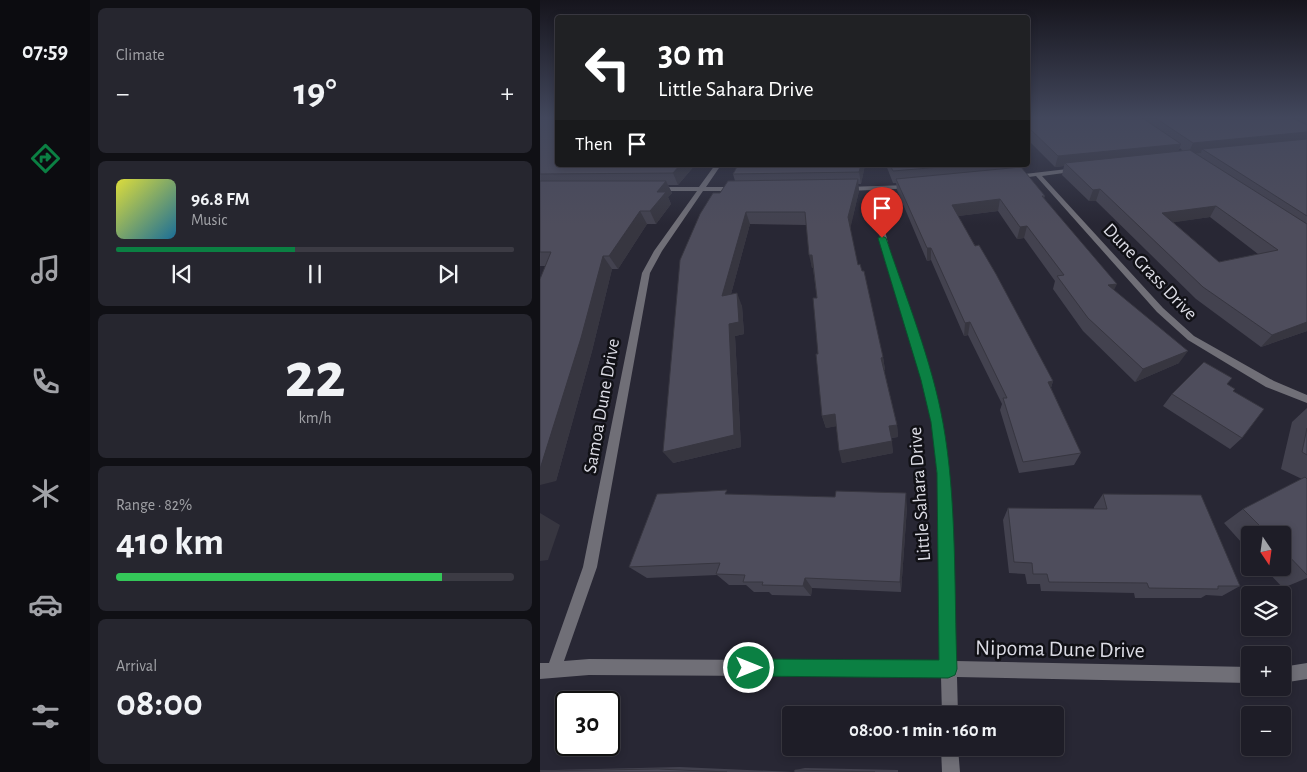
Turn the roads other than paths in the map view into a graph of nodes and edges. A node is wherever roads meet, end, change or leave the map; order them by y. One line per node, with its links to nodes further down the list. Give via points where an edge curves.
1 (717, 167): 8 (street, Samoa Dune Drive)
2 (1084, 169): 3 (street)
3 (1037, 174): 4 (street); 11 (street, Dune Grass Drive, via 1160,310 1191,338 1270,384)
4 (1010, 177)
5 (915, 186): 6 (street)
6 (875, 188): 10 (street); 12 (street, Little Sahara Drive, via 882,238 927,380 938,430 943,473)
7 (654, 189): 8 (street)
8 (701, 189): 9 (street); 13 (street, Samoa Dune Drive, via 655,256 642,286 590,567)
9 (748, 189)
10 (836, 189)
11 (1307, 399)
12 (948, 669): 13 (street, Nipoma Dune Drive, via 589,666); 16 (street, Nipoma Dune Drive); 17 (street, Little Sahara Drive)
13 (547, 670)
14 (1307, 671): 15 (street)
15 (1291, 674)
16 (1241, 675)
17 (950, 706)
18 (950, 756): 19 (street)
19 (951, 772)

